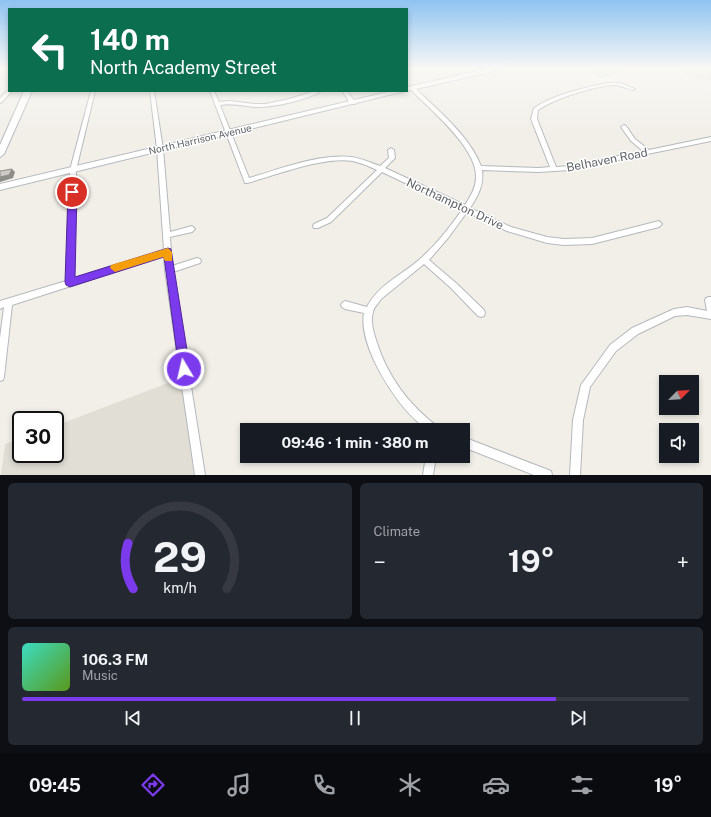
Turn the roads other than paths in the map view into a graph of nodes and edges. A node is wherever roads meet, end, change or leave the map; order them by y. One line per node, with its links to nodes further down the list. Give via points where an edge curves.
1 (411, 90): 21 (street, via 467,147 476,159)
2 (586, 90): 23 (street, via 550,100 536,109 534,119)
3 (9, 92): 11 (street)
4 (28, 92): 20 (main road)
5 (93, 92): 24 (street)
6 (152, 92): 17 (street)
7 (212, 92): 13 (street)
8 (317, 92): 13 (street, via 264,106 234,102)
9 (345, 92): 12 (street)
10 (397, 92): 12 (main road, North Harrison Avenue)
11 (0, 101)
12 (353, 103): 15 (main road, North Harrison Avenue)
13 (217, 104): 15 (street)
14 (624, 127): 19 (street, via 633,140)
15 (227, 133): 17 (main road, North Harrison Avenue); 22 (street, Northampton Drive, via 247,181 336,159 356,160)
16 (711, 140): 19 (street, Belhaven Road)
17 (160, 149): 24 (main road, North Harrison Avenue); 30 (street)
18 (391, 150): 22 (street, via 392,158)
19 (648, 152): 23 (street, Belhaven Road, via 591,165)
20 (0, 154)
21 (478, 168): 23 (street, Belhaven Road); 26 (street, via 478,187)
22 (381, 169): 26 (street, Northampton Drive); 28 (street, via 329,220)
23 (554, 169)
24 (73, 170): 25 (main road, North Harrison Avenue); 35 (street)
25 (0, 187)
26 (465, 209): 27 (street, Northampton Drive, via 519,233 564,242 601,240); 33 (street)
27 (659, 224)
28 (316, 226)
29 (192, 229): 30 (street)
30 (167, 235): 31 (street)
31 (168, 252): 34 (street); 35 (street)
32 (197, 260): 34 (street)
33 (424, 260): 39 (street, via 381,295); 40 (street)
34 (169, 270): 46 (street)
35 (70, 282): 37 (street)
36 (709, 300): 41 (street)
37 (4, 304): 42 (street)
38 (345, 305): 39 (street)
39 (369, 311): 43 (street, via 369,331 385,373 408,407)
40 (482, 313)
41 (711, 314): 49 (street, via 687,311 674,313 635,331 613,348 586,385 578,420)
42 (0, 377)
43 (427, 423)
44 (470, 445): 48 (street)
45 (430, 463): 47 (street)
46 (200, 475)
47 (428, 475)
48 (547, 475)
49 (575, 475)

